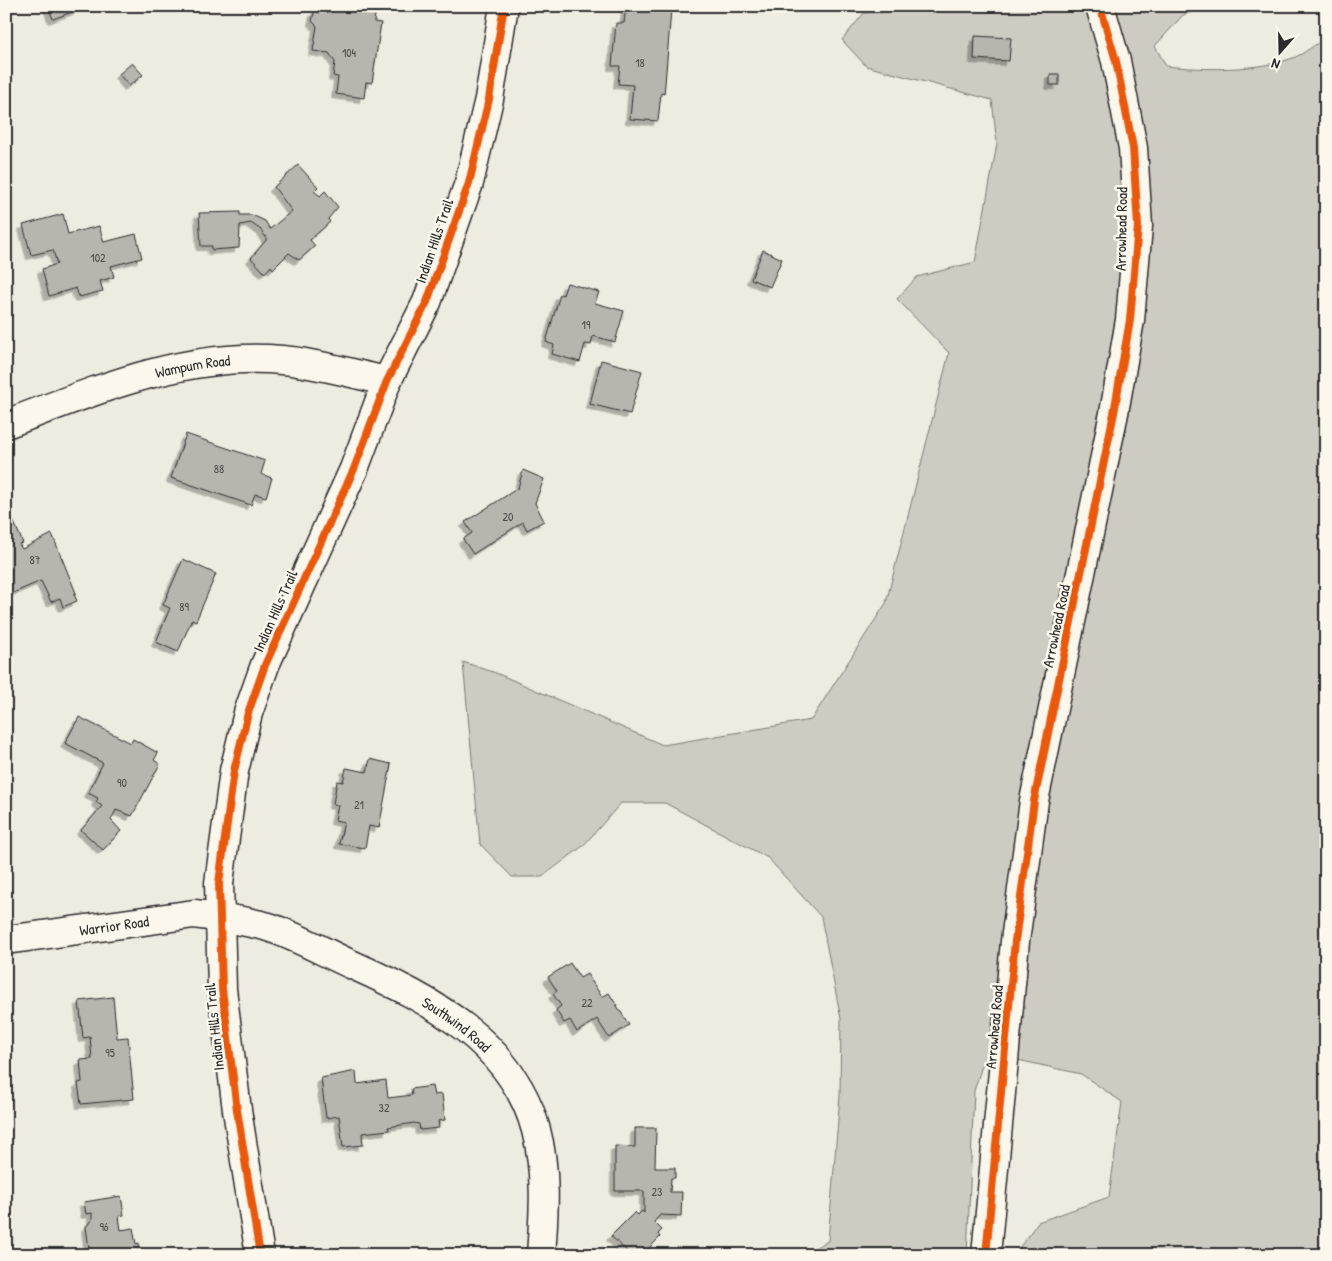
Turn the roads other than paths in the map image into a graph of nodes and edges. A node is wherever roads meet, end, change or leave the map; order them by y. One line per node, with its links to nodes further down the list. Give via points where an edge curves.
1 (504, 6): 3 (street, Indian Hills Trail, via 489,99 468,183 427,302)
2 (1100, 6): 9 (street, Arrowhead Road, via 1116,61 1133,148 1138,226 1130,320 1114,413 1034,801 1015,940)
3 (387, 381): 4 (street, Wampum Road, via 319,365 241,358 192,364 153,374 95,391); 5 (street, Indian Hills Trail, via 354,469 265,665 248,713 234,770 219,883)
4 (6, 424)
5 (220, 917): 6 (street, Warrior Road, via 194,914); 7 (street, Indian Hills Trail, via 222,989); 8 (street, Southwind Road, via 266,927 394,984 443,1010 493,1053 519,1090 536,1131 543,1168)
6 (6, 940)
7 (260, 1255)
8 (541, 1255)
9 (986, 1255)

